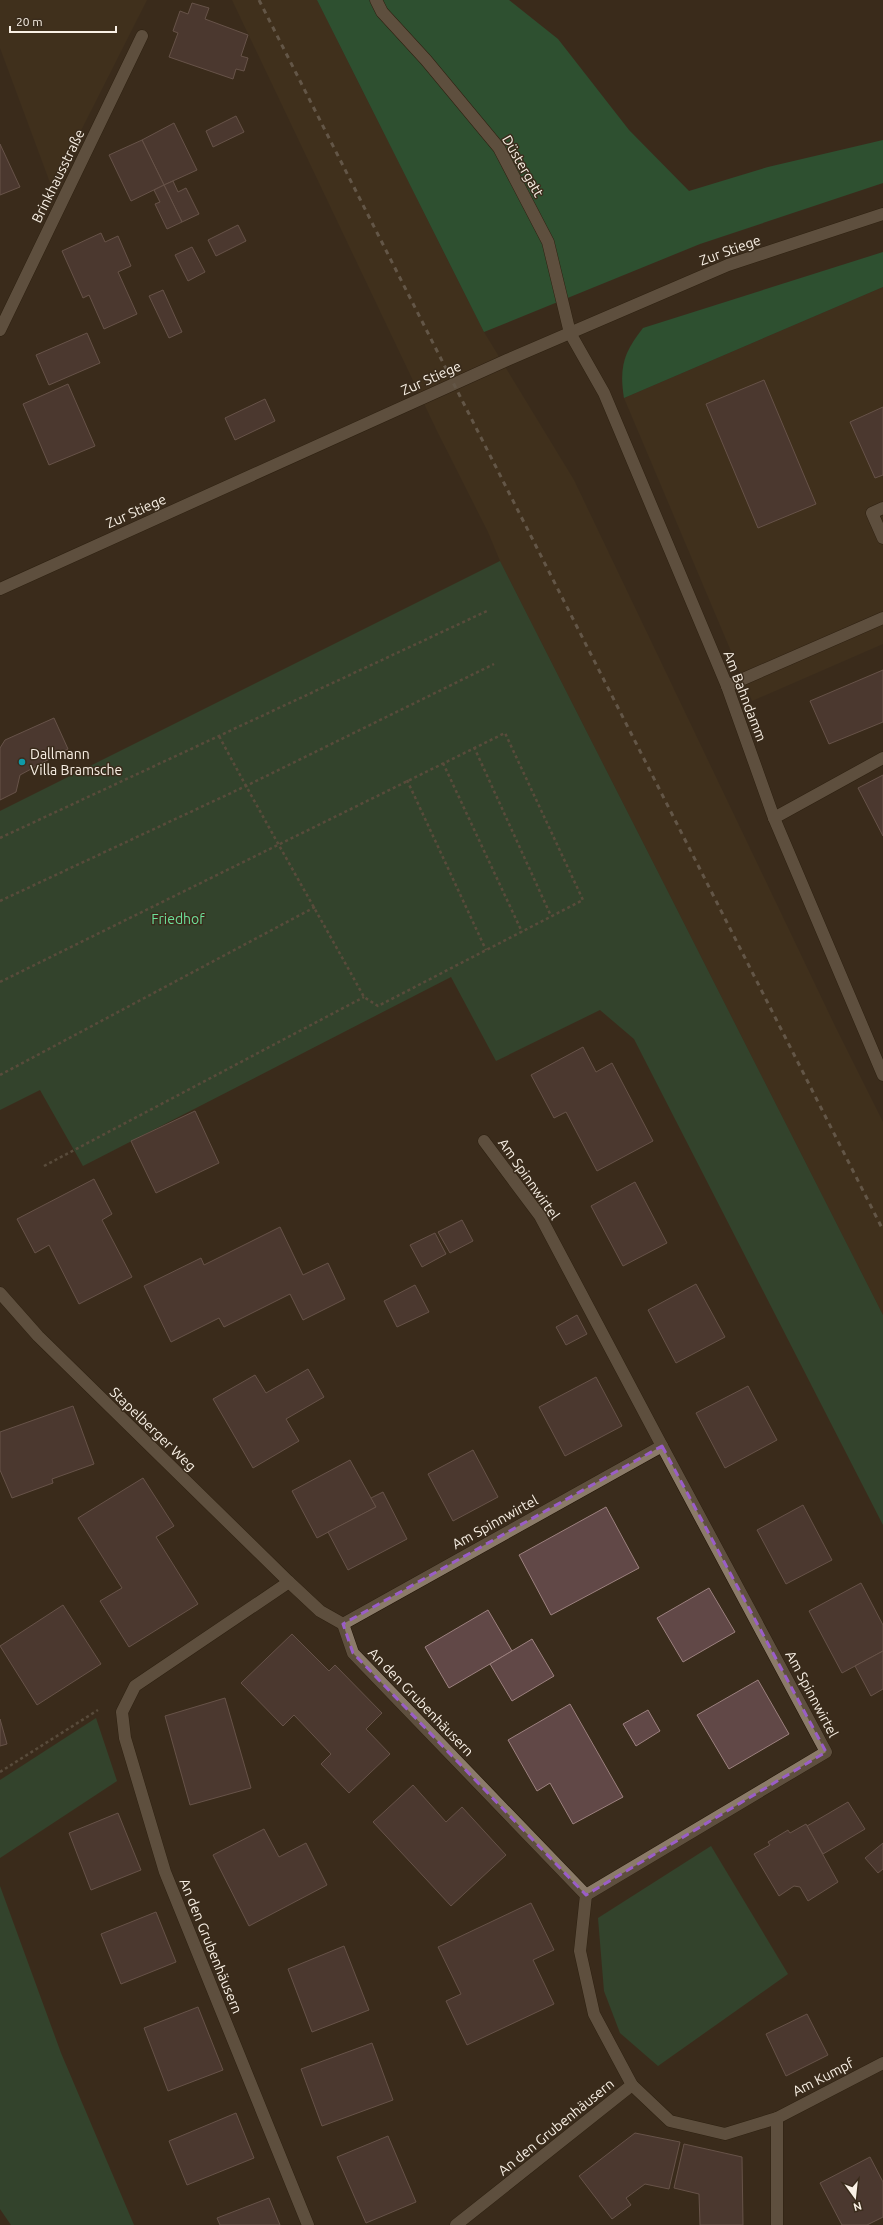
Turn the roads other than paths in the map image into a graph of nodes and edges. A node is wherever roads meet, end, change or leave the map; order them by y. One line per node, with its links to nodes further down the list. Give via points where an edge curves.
1 (376, 0): 5 (street, Düstergatt, via 382,12 426,60 499,148 548,242)
2 (142, 36): 4 (street, Brinkhausstraße)
3 (883, 214): 5 (street, Zur Stiege, via 728,265)
4 (0, 330)
5 (570, 333): 8 (street, Zur Stiege); 10 (street, Am Bahndamm, via 604,393)
6 (883, 508): 7 (street, via 872,513)
7 (883, 538)
8 (0, 589)
9 (883, 618): 10 (street)
10 (727, 686): 12 (street, Am Bahndamm)
11 (883, 758): 12 (street)
12 (774, 818): 13 (street, Am Bahndamm)
13 (883, 1075)
14 (484, 1141): 16 (street, Am Spinnwirtel, via 540,1216)
15 (0, 1293): 17 (street, Stapelberger Weg, via 38,1336)
16 (662, 1446): 18 (street, Am Spinnwirtel); 19 (street, Am Spinnwirtel, via 826,1752)
17 (289, 1582): 18 (street, via 320,1611); 23 (street, An den Grubenhäusern, via 135,1686 122,1712 124,1738 165,1872)
18 (343, 1624): 19 (street, An den Grubenhäusern, via 353,1653)
19 (586, 1895): 21 (street, An den Grubenhäusern, via 580,1951 594,2014)
20 (883, 2063): 22 (street, Am Kumpf)
21 (632, 2085): 22 (street, Am Kumpf, via 670,2121 725,2134); 24 (street, An den Grubenhäusern)
22 (777, 2118): 25 (street)
23 (308, 2225)
24 (456, 2225)
25 (777, 2225)

